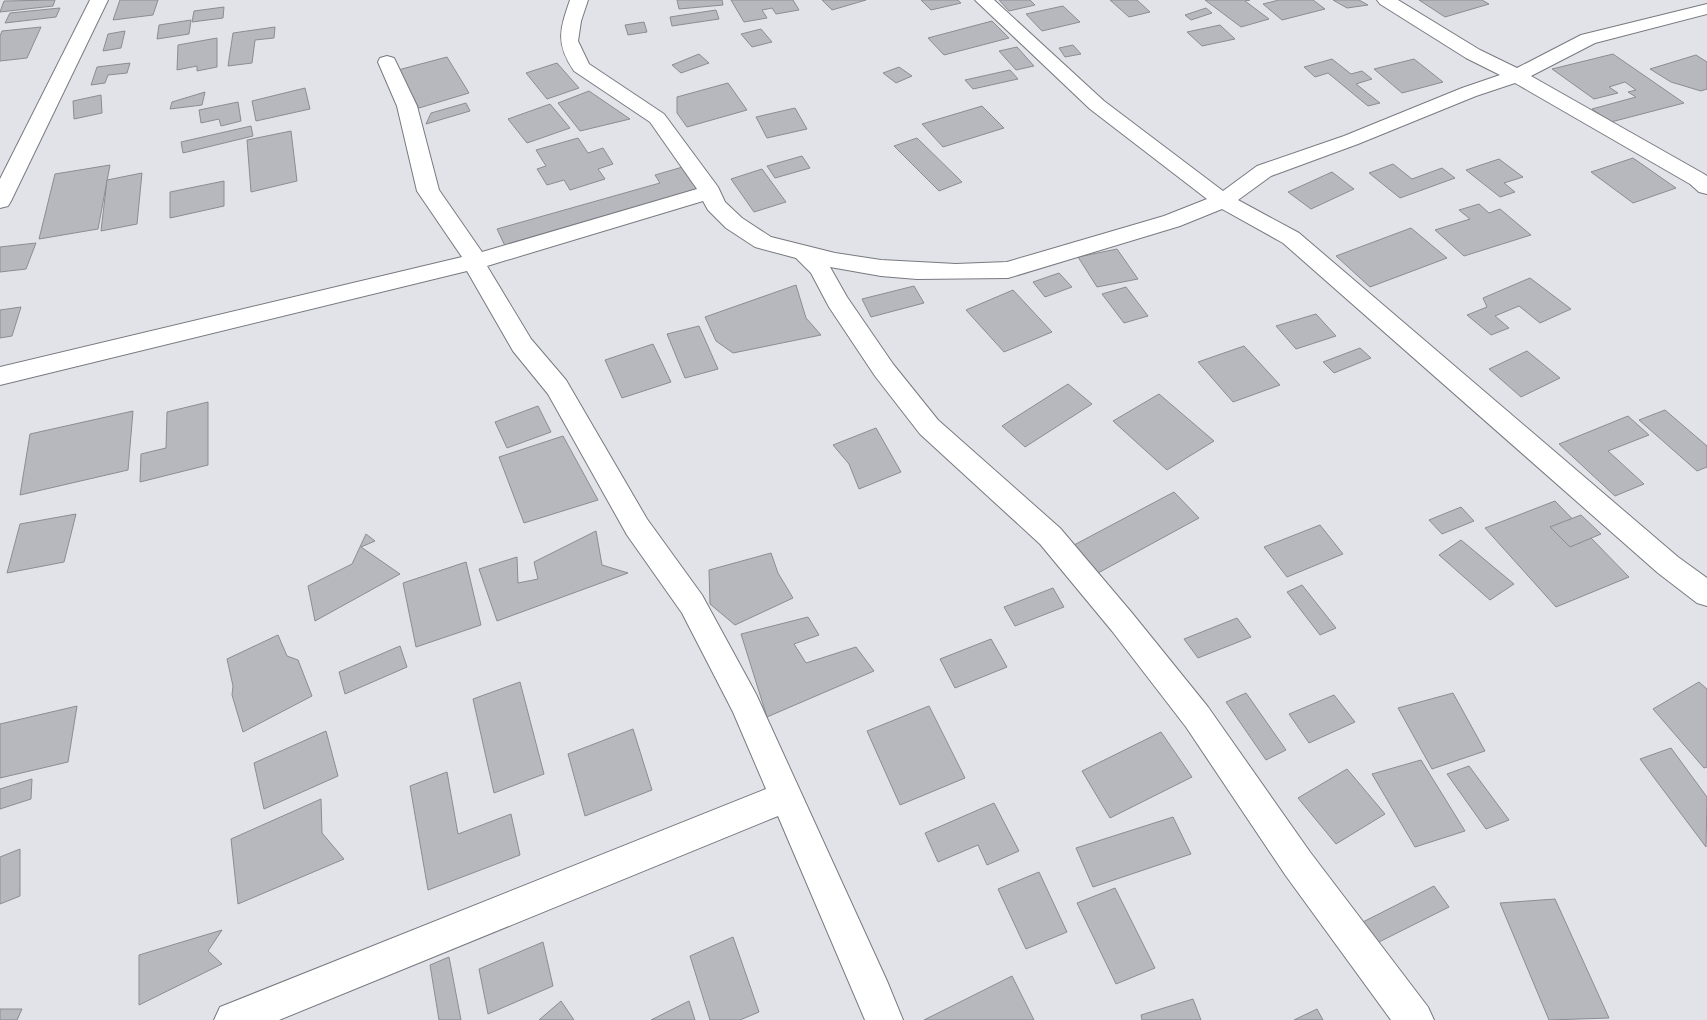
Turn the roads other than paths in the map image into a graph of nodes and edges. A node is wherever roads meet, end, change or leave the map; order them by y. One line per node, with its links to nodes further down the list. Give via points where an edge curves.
1 (99, 0): 10 (street)
2 (579, 0): 9 (street, via 569,41 580,67 657,118)
3 (984, 0): 11 (street, via 1097,105)
4 (1386, 0): 7 (street, via 1473,54)
5 (1707, 9): 7 (street, via 1588,38)
6 (387, 62): 13 (street, via 407,106 428,191)
7 (1517, 76): 8 (street); 11 (street, via 1264,171)
8 (1704, 181)
9 (710, 192): 12 (street, via 716,205 742,228 764,242); 13 (street)
10 (0, 201)
11 (1223, 201): 12 (street, via 1172,221 1008,270 956,272 881,268); 15 (street, via 1292,238 1668,565)
12 (803, 252): 19 (street, via 820,269 837,301 884,370 929,426 1050,536 1122,622 1197,717 1298,864)
13 (476, 261): 14 (street); 16 (street, via 474,263 522,345 558,387 638,527 692,604 744,704)
14 (0, 376)
15 (1707, 594)
16 (785, 797): 17 (street); 18 (street)
17 (233, 1020)
18 (884, 1020)
19 (1415, 1020)

